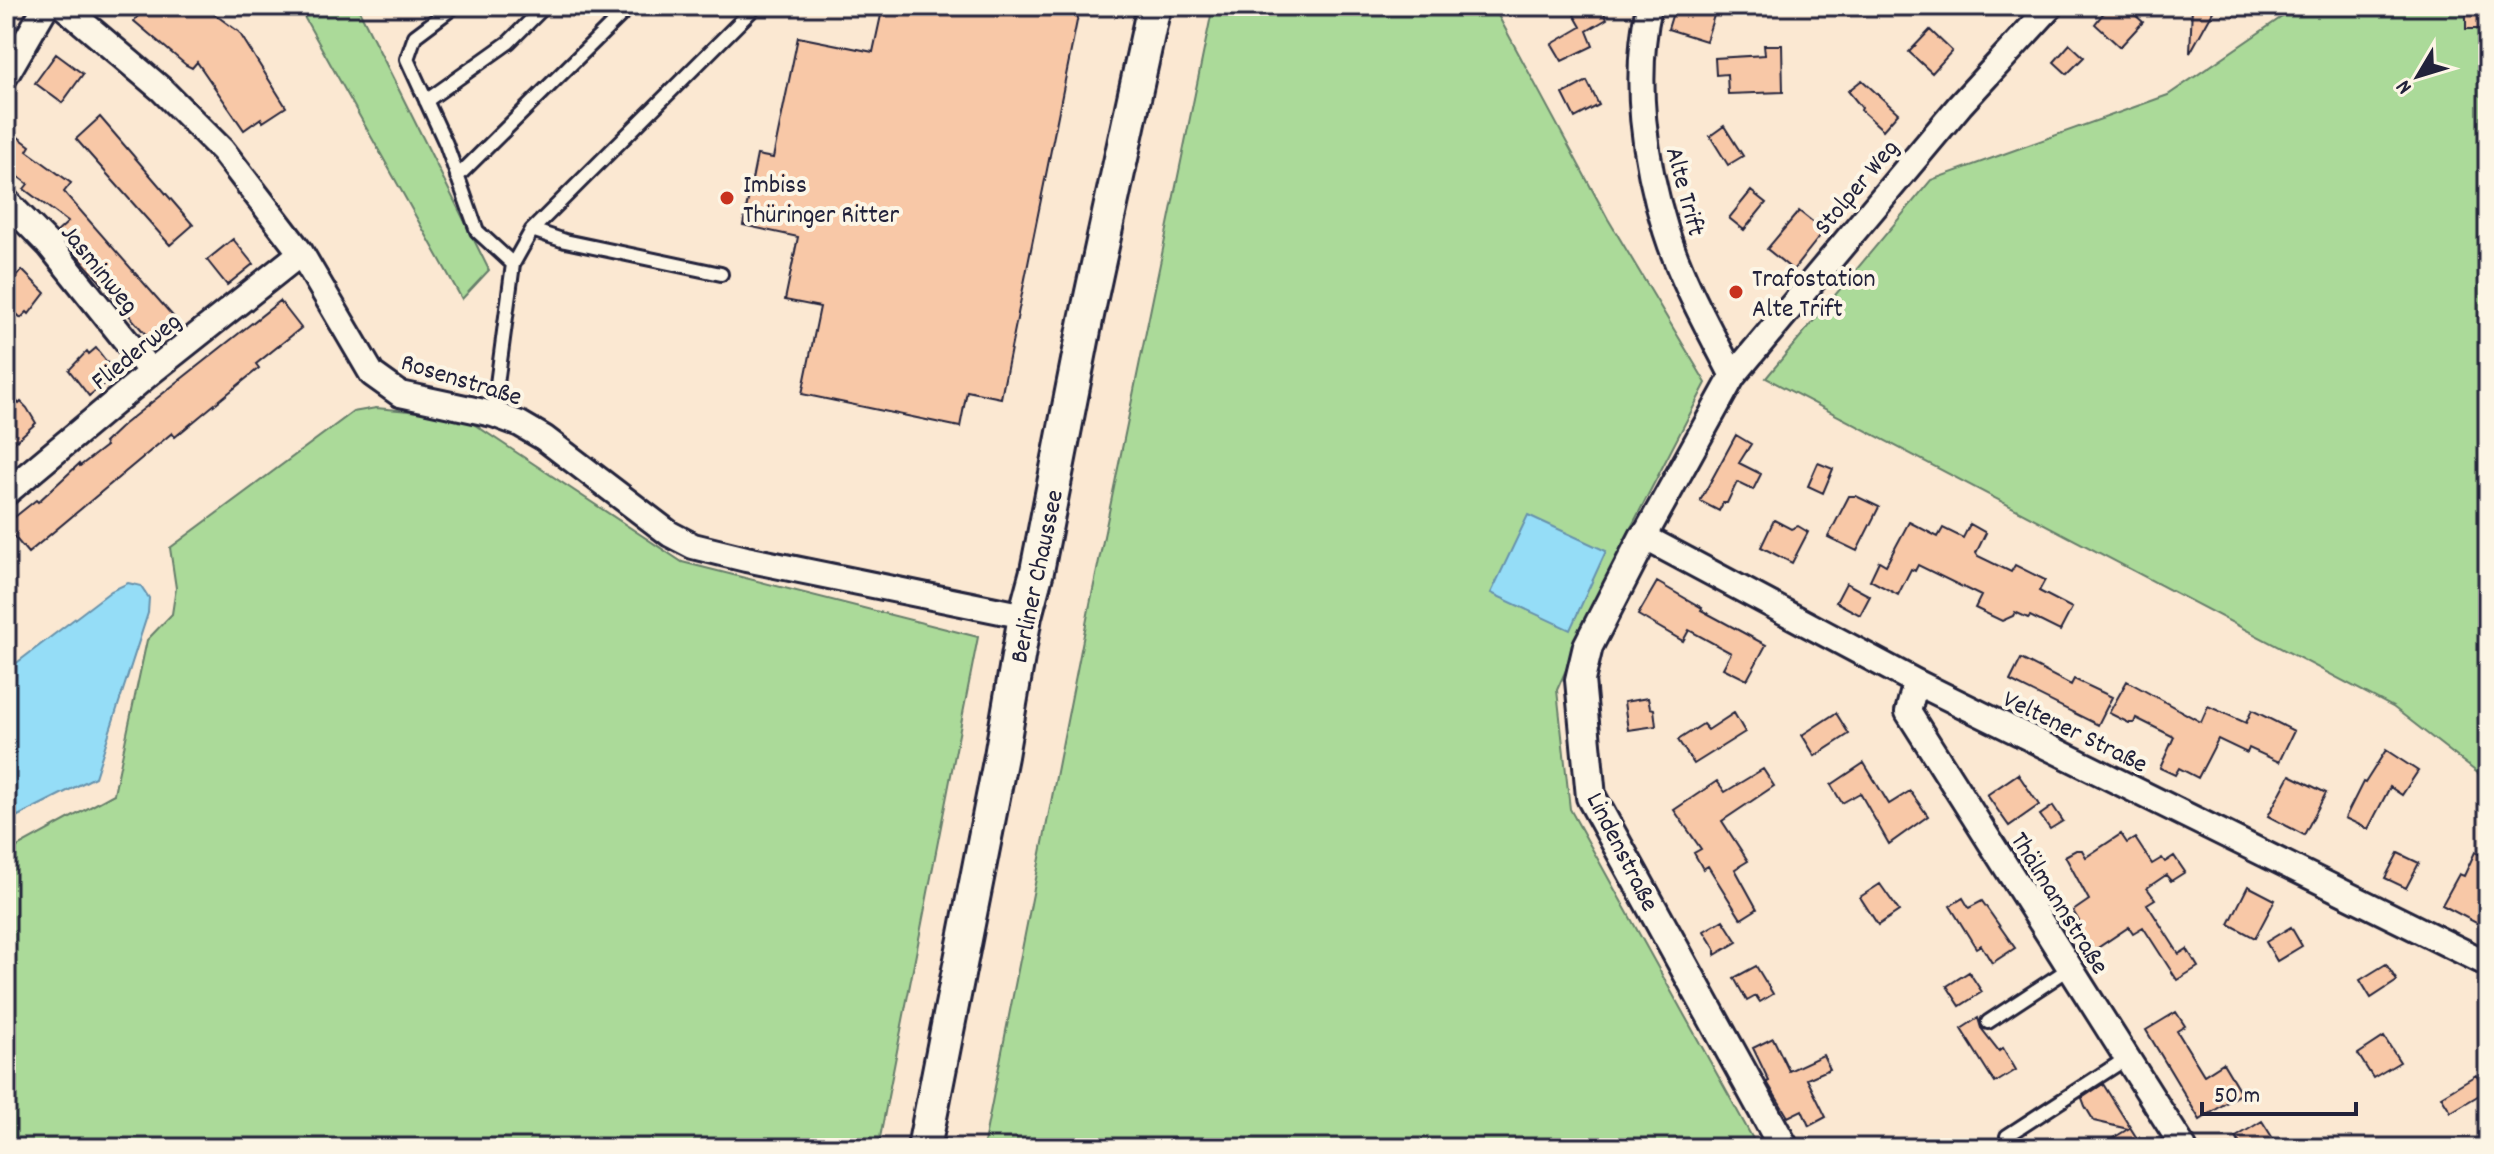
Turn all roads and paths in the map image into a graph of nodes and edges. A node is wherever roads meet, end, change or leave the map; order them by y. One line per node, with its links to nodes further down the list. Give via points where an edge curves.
1 (46, 6): 10 (street)
2 (63, 6): 15 (street, Rosenstraße, via 161,89 222,150)
3 (455, 6): 11 (lane, via 415,36 407,59)
4 (545, 6): 11 (lane, via 509,42)
5 (630, 6): 12 (lane)
6 (756, 6): 14 (lane)
7 (1154, 6): 23 (main road, Berliner Chaussee)
8 (1649, 6): 19 (street, Alte Trift, via 1641,77 1649,161 1666,231)
9 (2051, 6): 19 (street, Stolper Weg, via 1960,105)
10 (6, 75)
11 (426, 101): 12 (lane)
12 (457, 177): 16 (lane, via 477,231)
13 (6, 201): 18 (street, Jasminweg, via 50,246)
14 (532, 230): 16 (lane); 17 (lane)
15 (301, 253): 18 (street, Fliederweg); 20 (street, Rosenstraße, via 380,381 400,394)
16 (513, 264): 20 (lane)
17 (721, 274)
18 (151, 372): 21 (street, Fliederweg)
19 (1733, 376): 22 (street, Stolper Weg)
20 (493, 414): 23 (street, Rosenstraße, via 544,438 693,546)
21 (10, 483)
22 (1644, 537): 24 (street, Veltener Straße); 31 (street, Lindenstraße, via 1588,646 1580,680 1591,797)
23 (1025, 616): 30 (main road, Berliner Chaussee)
24 (1916, 682): 25 (street, Veltener Straße); 26 (street, Thälmannstraße, via 1908,712)
25 (2488, 964)
26 (2070, 968): 27 (lane); 28 (street, Thälmannstraße)
27 (1988, 1022)
28 (2127, 1058): 29 (lane); 32 (street, Thälmannstraße)
29 (2007, 1136)
30 (924, 1148)
31 (1784, 1148)
32 (2184, 1148)

